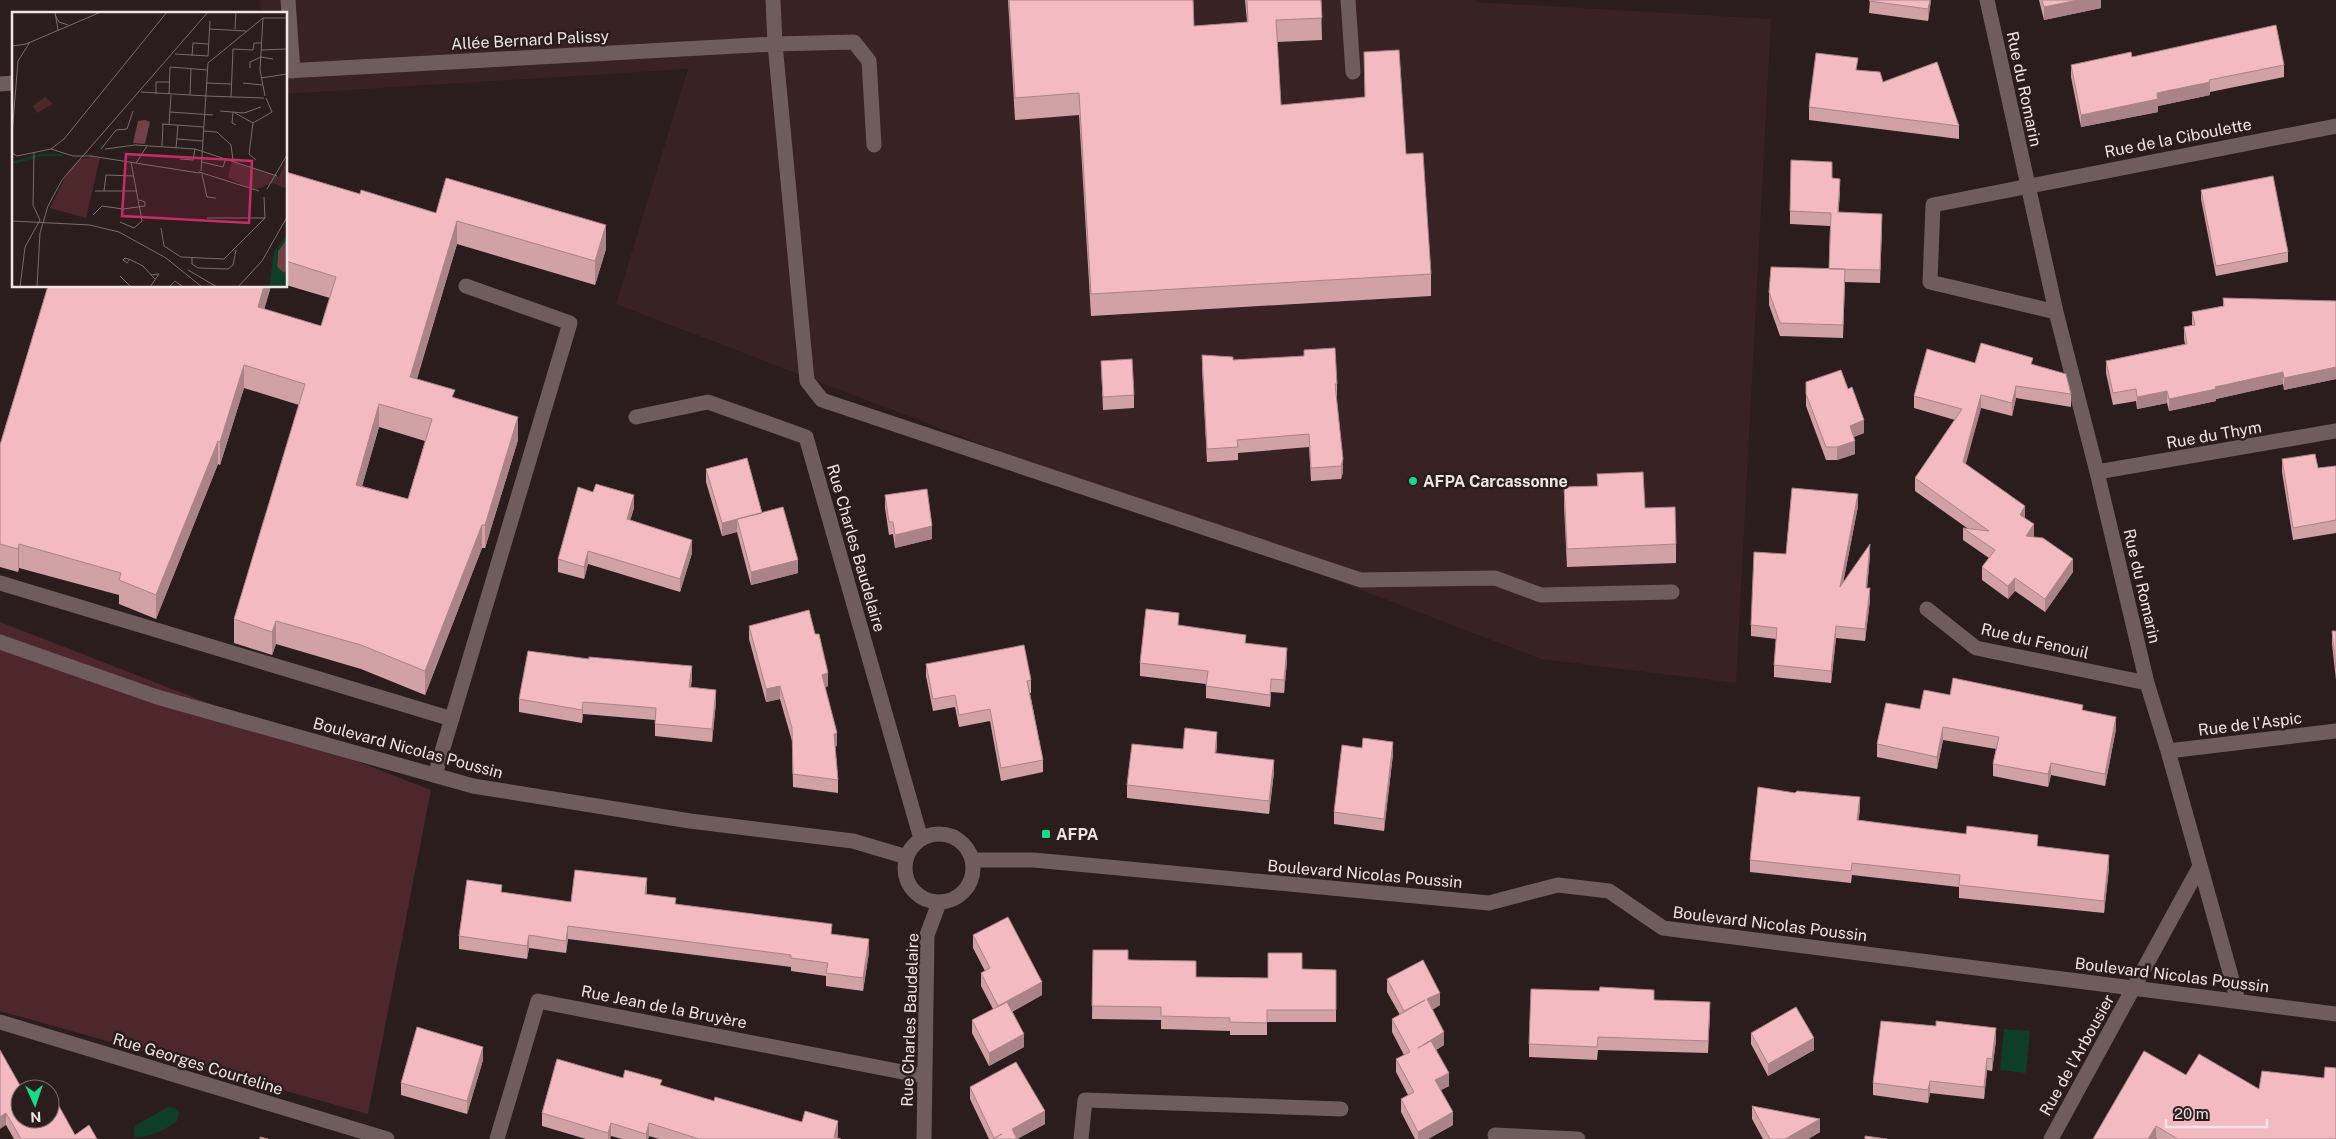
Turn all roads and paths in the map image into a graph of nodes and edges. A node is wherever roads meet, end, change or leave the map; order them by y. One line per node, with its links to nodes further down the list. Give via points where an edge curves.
1 (288, 0): 6 (street)
2 (773, 0): 5 (street)
3 (1348, 0): 7 (street)
4 (1987, 0): 10 (street, Rue du Romarin)
5 (775, 44): 6 (street, Allée Bernard Palissy); 9 (street, Allée Bernard Palissy, via 854,42 869,61); 17 (street, via 807,381 822,400 1361,580 1495,578 1541,595)
6 (289, 71)
7 (1353, 72)
8 (2336, 126): 10 (street, Rue de la Ciboulette)
9 (874, 145)
10 (2026, 185): 12 (street, Rue du Romarin); 12 (street, via 1933,205 1930,282)
11 (466, 286): 21 (street, via 570,323)
12 (2056, 312): 15 (street, Rue du Romarin)
13 (636, 417): 25 (street, Rue Charles Baudelaire, via 708,402 806,437)
14 (2336, 431): 15 (street, Rue du Thym)
15 (2097, 472): 20 (street, Rue du Romarin)
16 (0, 583): 21 (street)
17 (1672, 592)
18 (1926, 609): 20 (street, Rue du Fenouil, via 1976,648)
19 (0, 642): 24 (street, Boulevard Nicolas Poussin, via 157,697)
20 (2147, 683): 23 (street, Rue du Romarin)
21 (452, 719): 24 (street)
22 (2336, 731): 23 (street, Rue de l'Aspic)
23 (2168, 751): 28 (street, Rue du Romarin)
24 (435, 775): 26 (street, Boulevard Nicolas Poussin, via 473,786 690,821 853,841)
25 (921, 840): 26 (street); 27 (street, via 931,835 953,837 966,846)
26 (907, 856): 29 (street, via 906,878 912,888 920,896)
27 (973, 860): 29 (street, via 972,881 966,890 954,899); 30 (street, Boulevard Nicolas Poussin, via 1034,860 1489,903 1558,885 1609,891 1663,928)
28 (2200, 866): 30 (street); 31 (street, Rue du Romarin)
29 (939, 903): 34 (street, Rue Charles Baudelaire, via 927,935)
30 (2134, 988): 31 (street, Boulevard Nicolas Poussin); 44 (street, Rue de l'Arbousier)
31 (2238, 1001): 32 (street, Boulevard Nicolas Poussin)
32 (2336, 1014)
33 (0, 1022): 36 (street, Rue Georges Courteline)
34 (924, 1076): 39 (street, Rue Jean de la Bruyère, via 538,1002); 40 (street, Rue Charles Baudelaire)
35 (1341, 1109): 41 (street, via 1085,1100)
36 (349, 1134): 38 (street, Rue Georges Courteline)
37 (1494, 1135): 42 (street)
38 (387, 1139)
39 (497, 1139)
40 (924, 1139)
41 (1081, 1139)
42 (1553, 1139): 43 (street)
43 (1578, 1139)
44 (2051, 1139)

